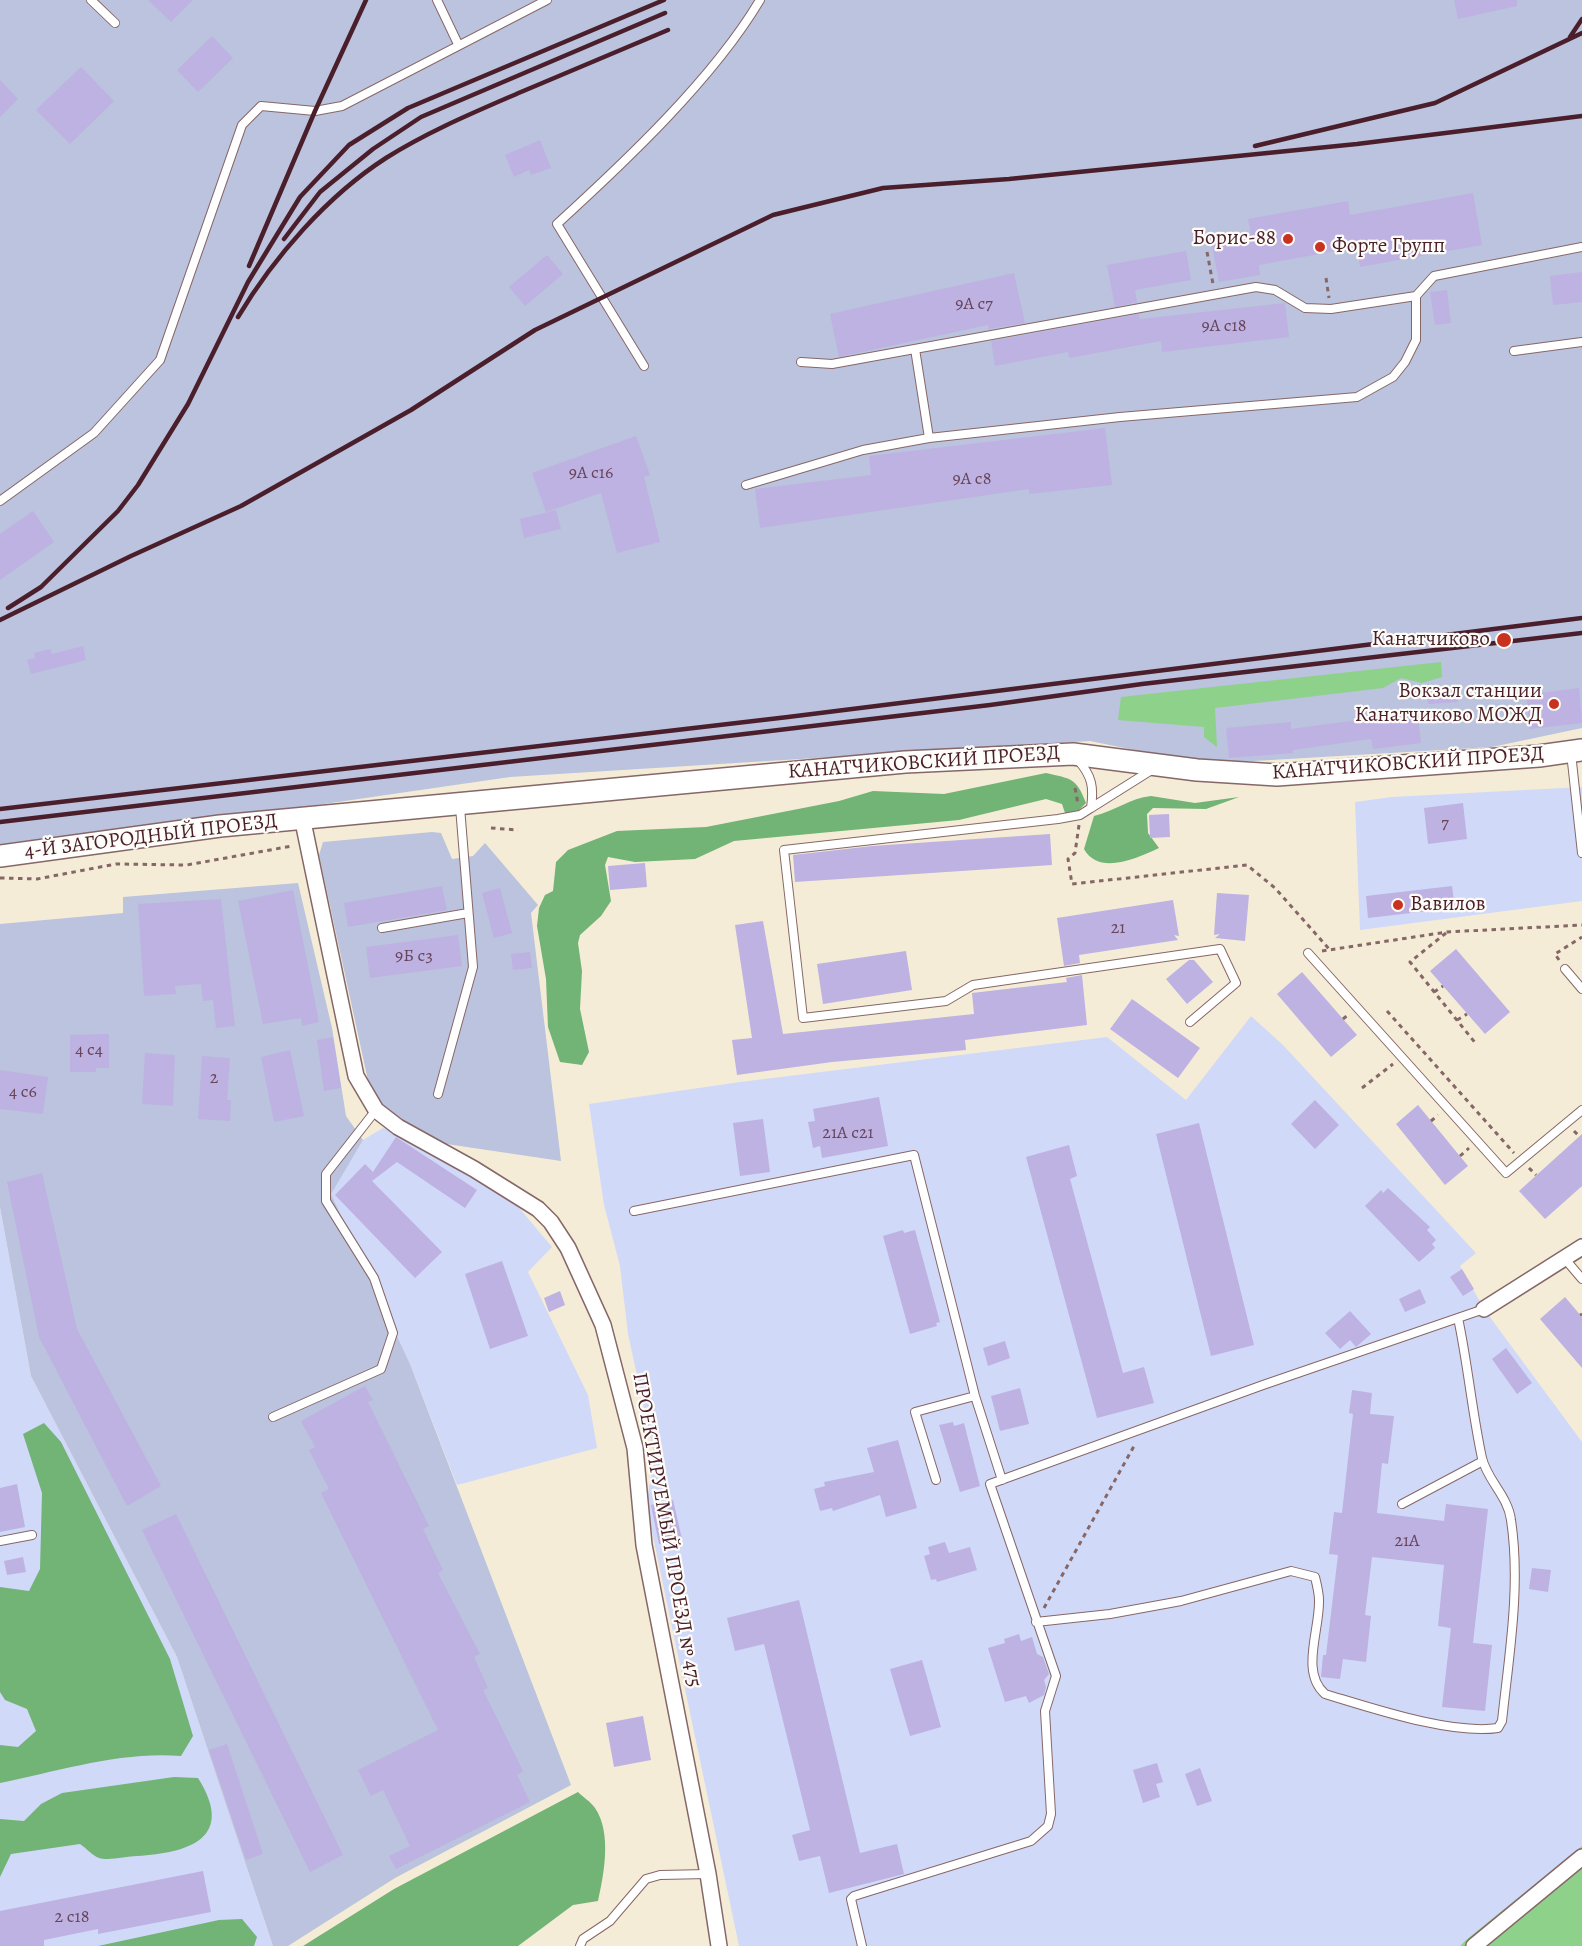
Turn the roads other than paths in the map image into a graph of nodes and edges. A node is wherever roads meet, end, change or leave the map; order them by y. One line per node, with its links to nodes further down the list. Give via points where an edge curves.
1 (91, 0): 5 (lane)
2 (437, 0): 6 (lane)
3 (547, 0): 6 (lane)
4 (760, 0): 13 (lane, via 743,28 685,97 557,224)
5 (115, 23)
6 (458, 44): 16 (lane, via 342,106 315,111 261,106 242,125 160,360 94,433)
7 (1582, 247): 8 (lane, via 1434,276)
8 (1416, 296): 10 (lane, via 1331,309 1305,308 1275,290 1256,287); 14 (lane, via 1416,340 1406,362 1378,388 1357,397)
9 (1582, 342): 11 (lane)
10 (915, 350): 12 (lane, via 832,364); 14 (lane)
11 (1514, 351)
12 (801, 362)
13 (644, 366)
14 (929, 438): 15 (lane, via 863,450)
15 (746, 485)
16 (0, 501)
17 (1576, 751): 19 (street, КАНАТЧИКОВСКИЙ ПРОЕЗД, via 1277,775); 23 (lane)
18 (1073, 754): 19 (street, КАНАТЧИКОВСКИЙ ПРОЕЗД); 20 (street, КАНАТЧИКОВСКИЙ ПРОЕЗД, via 904,762); 21 (lane, via 1090,773 1094,789)
19 (1159, 765): 21 (lane)
20 (459, 802): 22 (street, КАНАТЧИКОВСКИЙ ПРОЕЗД); 25 (lane)
21 (1091, 808): 30 (lane, via 1080,815 784,850 803,1018 946,1001 973,985 1220,949 1236,983)
22 (302, 817): 24 (street, 4-Й ЗАГОРОДНЫЙ ПРОЕЗД); 32 (street, ПРОЕКТИРУЕМЫЙ ПРОЕЗД № 475, via 356,1076)
23 (1582, 853)
24 (0, 856)
25 (468, 913): 26 (lane); 31 (lane, via 473,966)
26 (382, 928)
27 (1308, 953): 33 (lane, via 1506,1173)
28 (1565, 969): 29 (lane)
29 (1582, 989)
30 (1190, 1022)
31 (438, 1094)
32 (376, 1110): 41 (lane, via 326,1174 326,1201 374,1278 393,1333 381,1369); 50 (street, ПРОЕКТИРУЕМЫЙ ПРОЕЗД № 475, via 398,1127 538,1209 568,1248 603,1325 635,1448 644,1545)
33 (1582, 1110)
34 (634, 1211): 40 (lane, via 914,1155)
35 (1582, 1247): 36 (street)
36 (1565, 1259): 37 (lane); 38 (street)
37 (1582, 1279)
38 (1484, 1309): 39 (lane)
39 (1458, 1318): 42 (lane); 44 (lane)
40 (975, 1396): 43 (lane, via 915,1412); 44 (lane)
41 (273, 1417)
42 (1482, 1461): 45 (lane); 48 (lane, via 1505,1499 1515,1558 1511,1637 1498,1728 1482,1730 1428,1721 1325,1694 1316,1686 1312,1673 1320,1599 1315,1577 1309,1574 1291,1571 1181,1601)
43 (936, 1480)
44 (1002, 1480): 48 (lane, via 990,1484)
45 (1402, 1504)
46 (32, 1535): 47 (lane)
47 (0, 1541)
48 (1036, 1623): 53 (lane, via 1056,1676 1045,1712 1051,1814 1048,1826 1031,1841 854,1896 851,1899)
49 (1582, 1857): 54 (street)
50 (708, 1874): 51 (lane, via 646,1879 610,1921 583,1939); 52 (street, ПРОЕКТИРУЕМЫЙ ПРОЕЗД № 475)
51 (580, 1946)
52 (720, 1946)
53 (862, 1946)
54 (1474, 1946)

